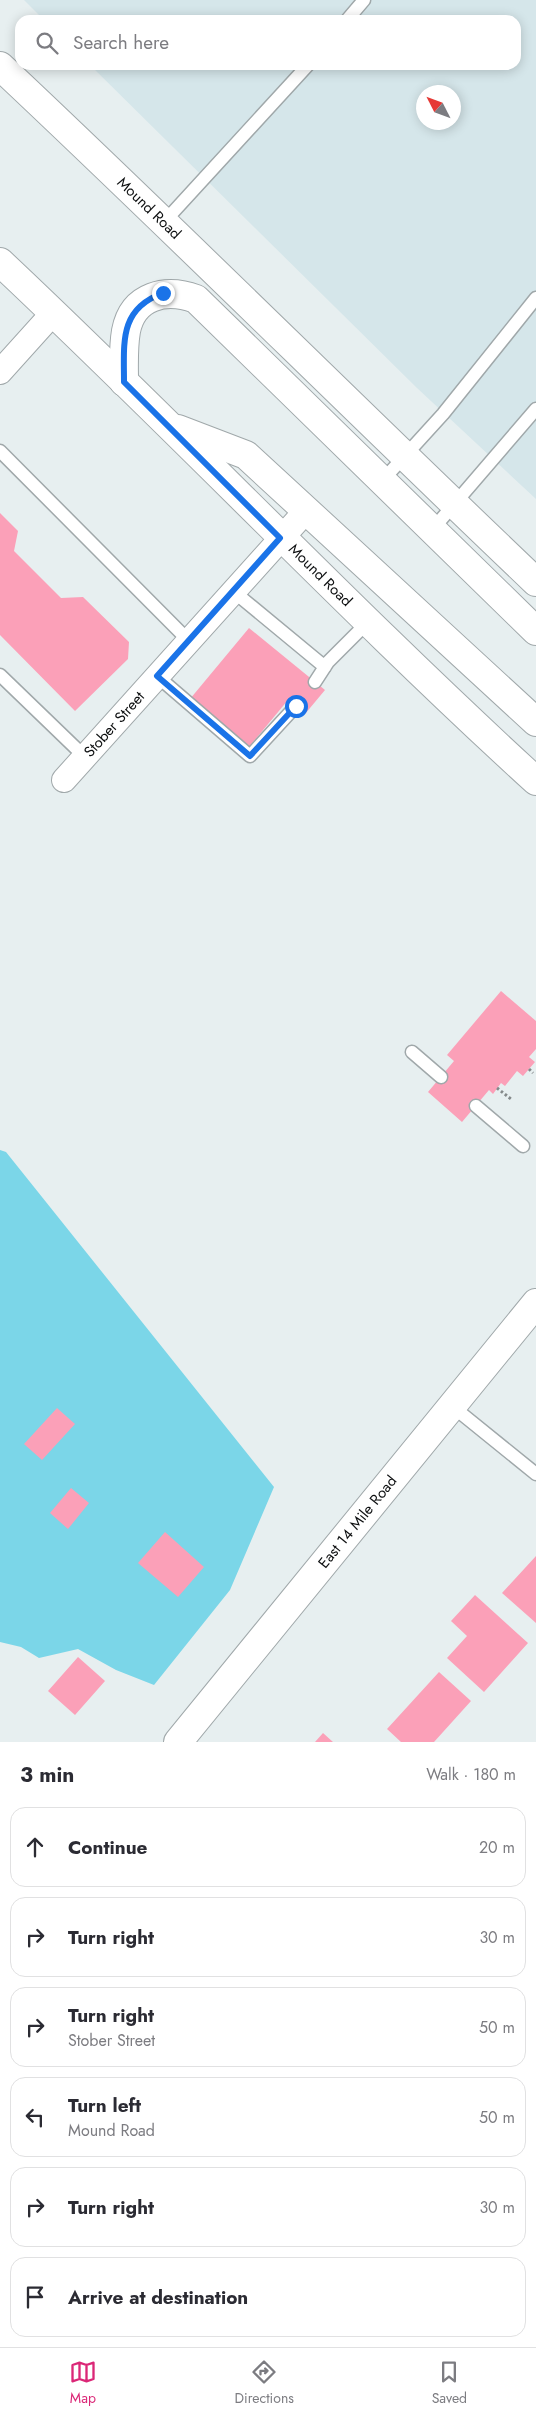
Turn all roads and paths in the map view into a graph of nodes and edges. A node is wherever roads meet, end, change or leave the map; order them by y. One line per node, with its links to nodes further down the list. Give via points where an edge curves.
1 (364, 0): 2 (lane)
2 (351, 15)
3 (0, 66): 5 (main road, Mound Road)
4 (303, 70): 5 (lane)
5 (165, 221): 14 (main road, Mound Road)
6 (0, 262): 8 (main road, Mound Road)
7 (536, 298): 14 (lane)
8 (54, 312): 9 (street); 10 (main road, Mound Road)
9 (0, 372)
10 (124, 382): 12 (main road, Mound Road); 15 (main road, via 126,328 134,311 146,299 163,293 180,293 196,299)
11 (536, 409): 16 (lane)
12 (167, 424): 17 (main road, via 246,455); 19 (main road, Mound Road)
13 (0, 450): 24 (lane)
14 (405, 457): 15 (lane); 16 (main road, Mound Road)
15 (382, 481): 18 (main road)
16 (455, 505): 18 (lane); 20 (main road, Mound Road)
17 (305, 512): 19 (street, Stober Street); 30 (main road)
18 (432, 530): 23 (main road)
19 (280, 538): 21 (street, Stober Street); 22 (main road, Mound Road)
20 (536, 582)
21 (233, 591): 24 (street, Stober Street); 25 (lane)
22 (368, 622): 25 (lane); 33 (main road, Mound Road)
23 (536, 631)
24 (189, 641): 27 (street, Stober Street)
25 (325, 667): 28 (lane)
26 (0, 675): 31 (lane)
27 (157, 676): 29 (lane, via 250,756); 31 (street, Stober Street)
28 (315, 682)
29 (296, 706)
30 (536, 722)
31 (85, 756): 32 (street, Stober Street)
32 (64, 780)
33 (536, 781)
34 (412, 1052): 37 (lane)
35 (529, 1069): 36 (path)
36 (533, 1073)
37 (441, 1077)
38 (497, 1088): 39 (path)
39 (511, 1099)
40 (476, 1106): 41 (lane)
41 (523, 1146)
42 (536, 1303): 43 (main road, East 14 Mile Road)
43 (452, 1406): 44 (lane); 45 (main road, East 14 Mile Road)
44 (536, 1474)
45 (178, 1742)

